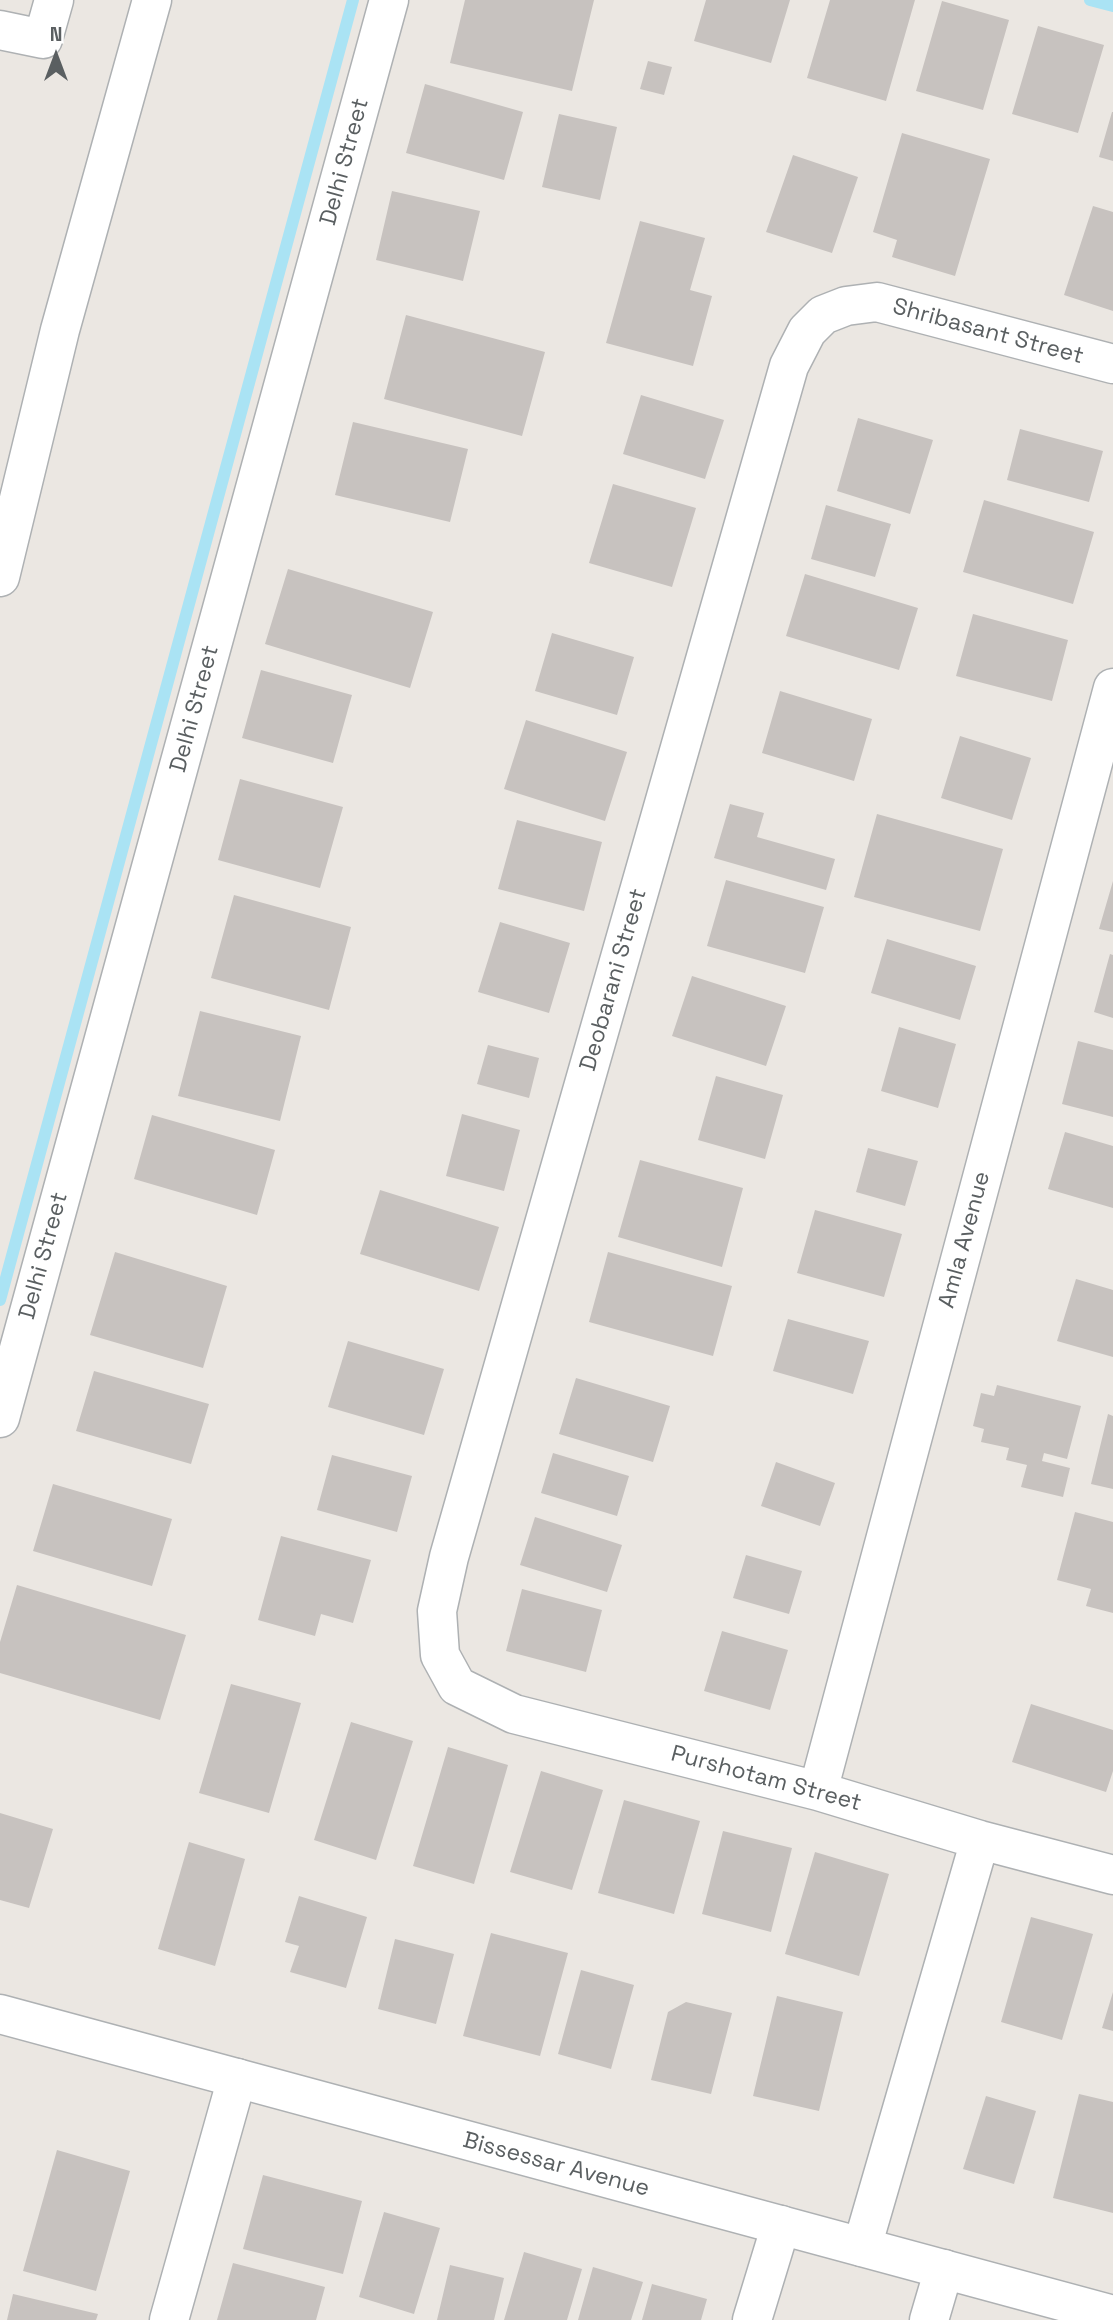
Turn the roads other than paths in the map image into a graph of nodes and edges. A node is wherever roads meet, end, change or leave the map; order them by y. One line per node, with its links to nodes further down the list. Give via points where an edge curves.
1 (54, 0): 4 (street, via 43,39)
2 (152, 0): 7 (street, via 60,330)
3 (389, 0): 9 (street, Delhi Street)
4 (0, 30)
5 (823, 315): 6 (street, Shribasant Street, via 877,302); 10 (street, Deobarani Street, via 807,331 785,379 449,1558 437,1611)
6 (1113, 364)
7 (0, 577)
8 (1113, 688): 11 (street, Amla Avenue)
9 (0, 1418)
10 (440, 1655): 11 (street, Purshotam Street, via 457,1686 514,1714)
11 (818, 1791): 12 (street, Purshotam Street)
12 (980, 1840): 13 (street, Purshotam Street); 17 (street)
13 (1113, 1875)
14 (0, 2014): 15 (street, Bissessar Avenue)
15 (237, 2078): 16 (street, Bissessar Avenue); 20 (street)
16 (781, 2225): 17 (street, Bissessar Avenue); 21 (street)
17 (863, 2247): 18 (street, Bissessar Avenue)
18 (944, 2269): 19 (street, Bissessar Avenue); 22 (street)
19 (1113, 2315)
20 (169, 2320)
21 (752, 2320)
22 (929, 2320)

